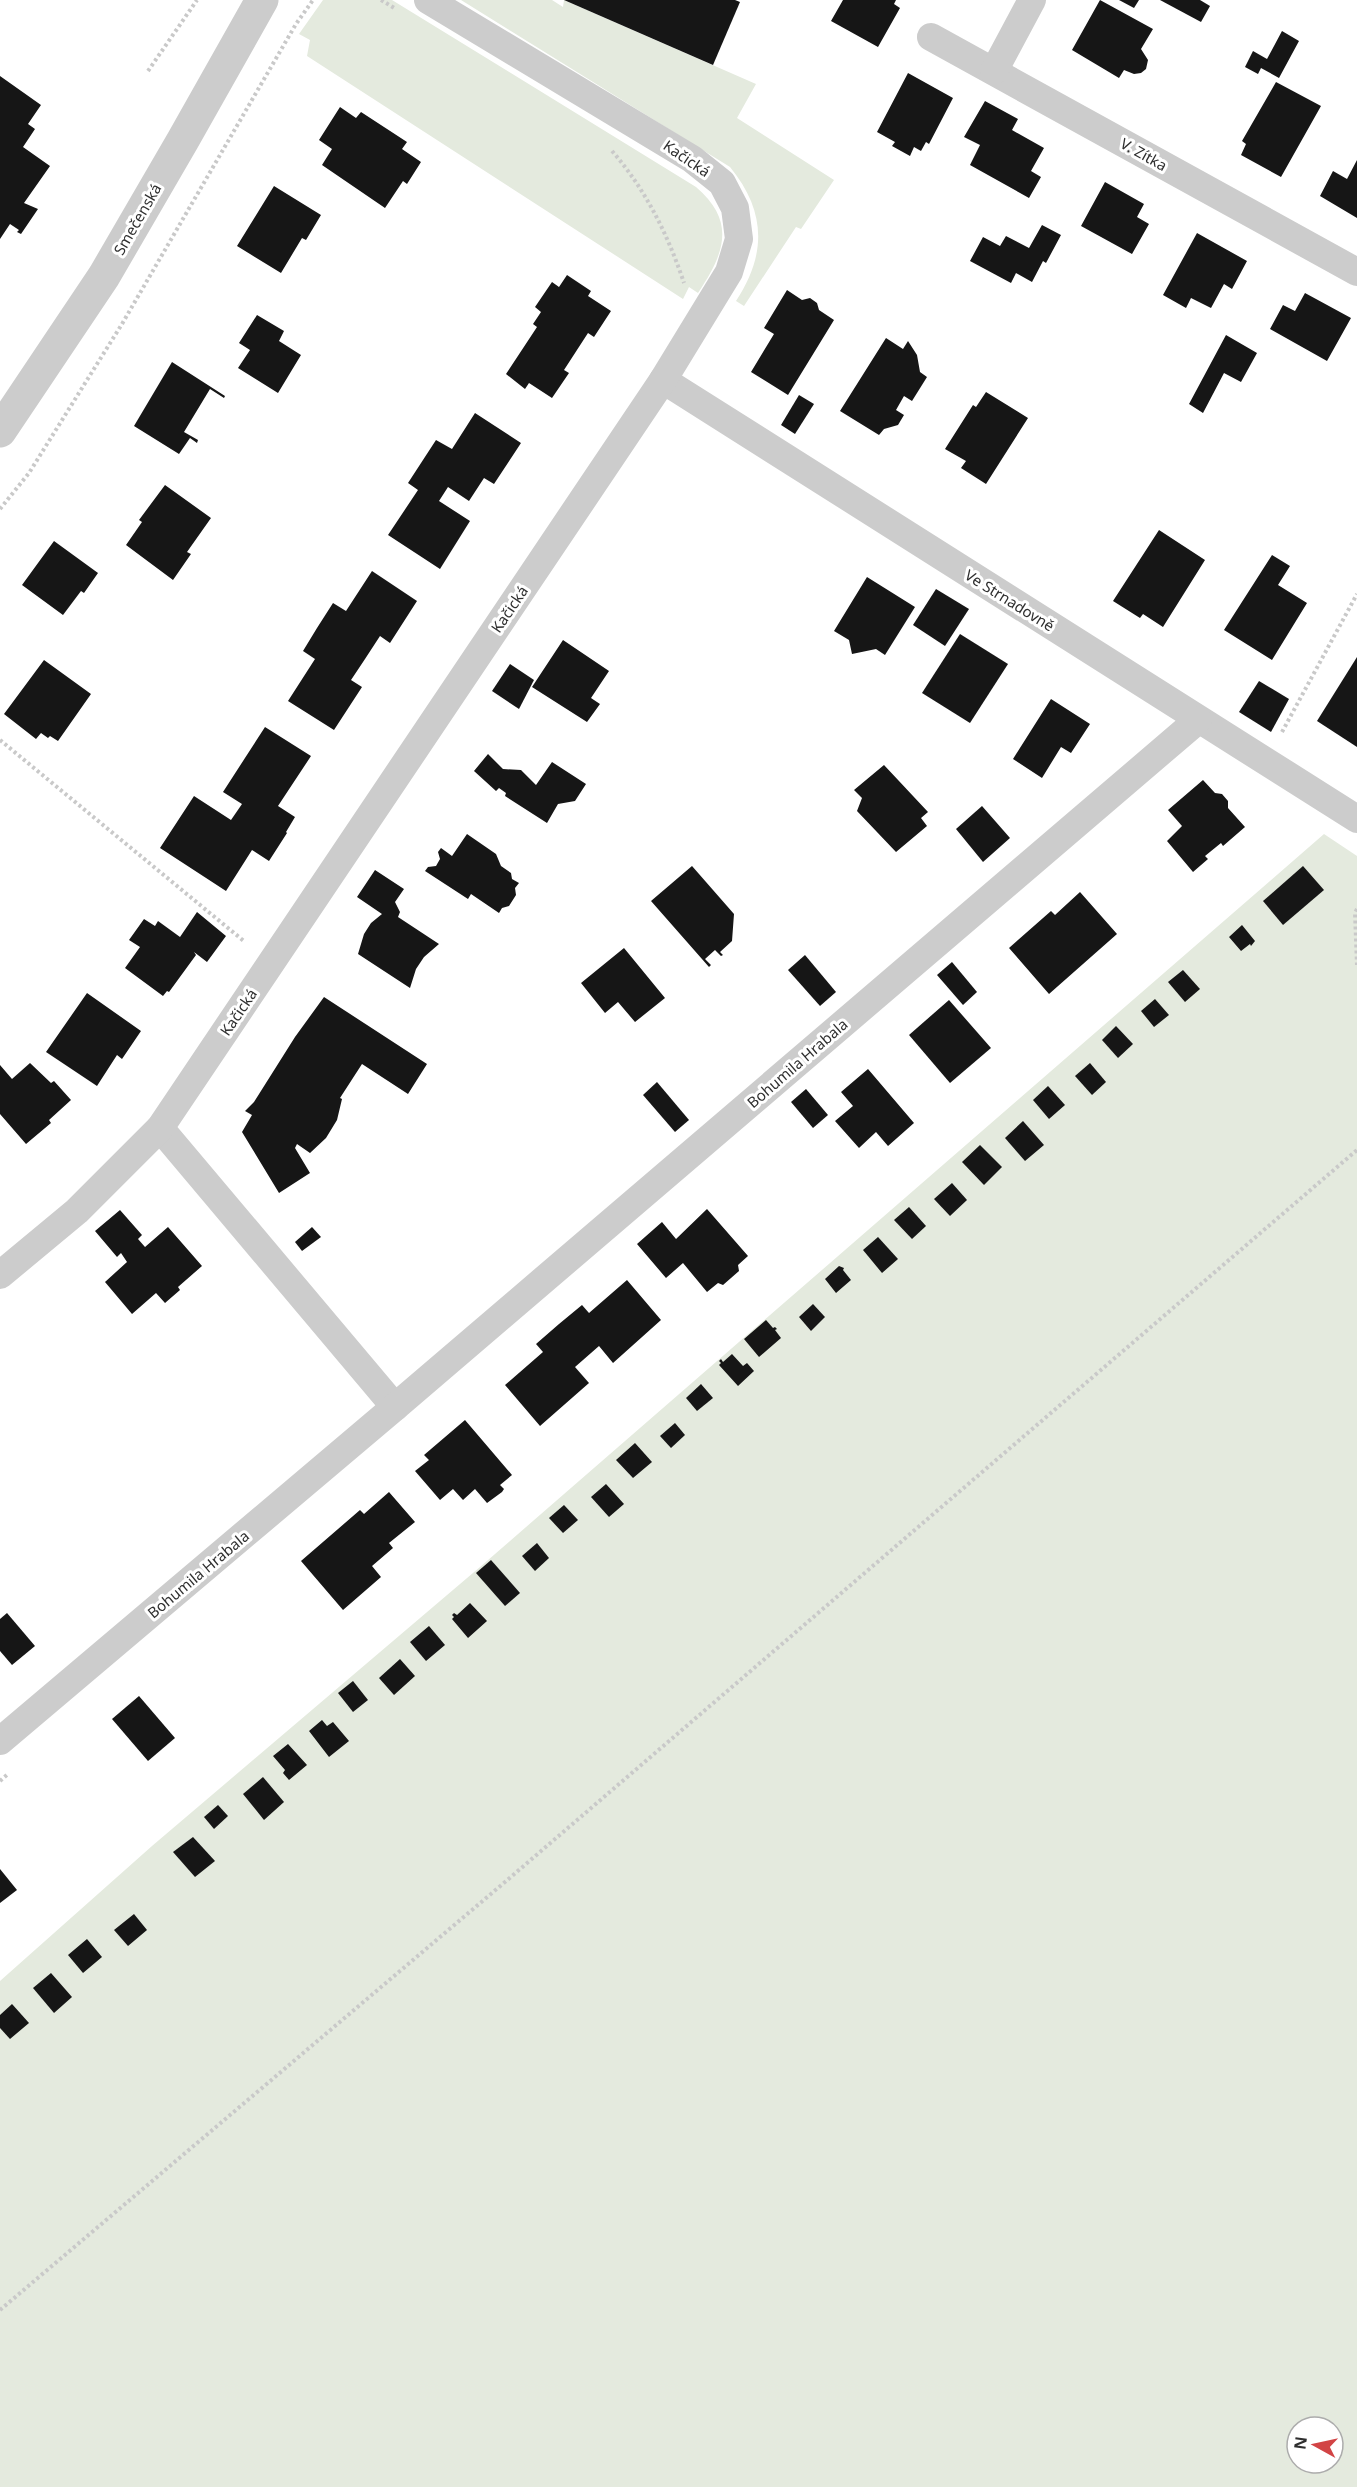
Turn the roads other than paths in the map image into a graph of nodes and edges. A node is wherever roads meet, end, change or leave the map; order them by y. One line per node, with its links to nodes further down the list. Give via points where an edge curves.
1 (262, 0): 8 (street, Smečenská, via 104,276)
2 (428, 0): 7 (street, Kačická, via 692,159 722,183 735,208 739,239 729,272)
3 (1032, 0): 5 (street)
4 (931, 37): 5 (street, V. Zítka)
5 (994, 70): 6 (street, V. Zítka)
6 (1357, 272)
7 (663, 380): 9 (street, Ve Strnadovně); 11 (street, Kačická)
8 (0, 431)
9 (1198, 720): 10 (street, Ve Strnadovně); 13 (street, Bohumila Hrabala)
10 (1357, 819)
11 (160, 1128): 12 (street, Kačická, via 77,1211); 13 (street)
12 (0, 1275)
13 (395, 1407): 14 (street, Bohumila Hrabala)
14 (0, 1741)

